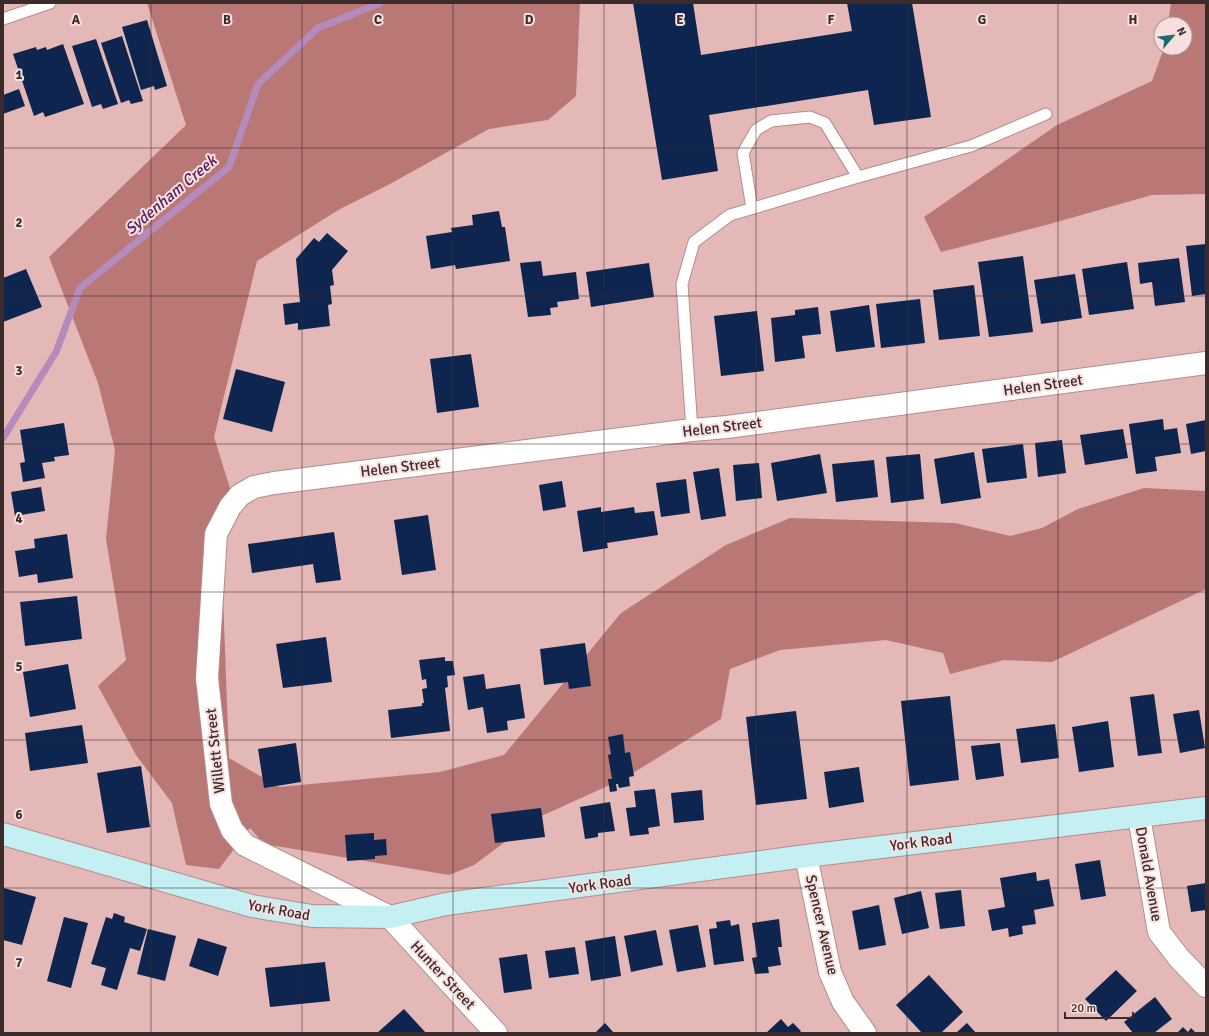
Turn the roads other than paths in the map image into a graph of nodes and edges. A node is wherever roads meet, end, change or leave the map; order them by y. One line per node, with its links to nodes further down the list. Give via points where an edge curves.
1 (50, 3): 2 (lane)
2 (3, 19)
3 (1046, 114): 4 (lane, via 971,146)
4 (858, 177): 5 (lane); 5 (lane, via 825,123 810,117 771,121 756,130 743,153)
5 (752, 208): 7 (lane, via 730,215 694,242 682,284)
6 (1206, 363): 7 (street, Helen Street)
7 (692, 430): 8 (street, Helen Street, via 274,483 254,487)
8 (240, 495): 13 (street, Willett Street, via 230,507 216,534 215,542 207,678 221,804 232,830 245,845)
9 (1206, 808): 10 (street, York Road)
10 (1139, 817): 12 (street, York Road); 14 (street, Donald Avenue, via 1159,932)
11 (3, 834): 13 (street, York Road, via 252,906 312,916)
12 (806, 856): 13 (street, York Road, via 446,904); 16 (street, Spencer Avenue, via 830,972 843,1002)
13 (390, 917): 15 (street, Hunter Street)
14 (1206, 986)
15 (496, 1033)
16 (865, 1033)

